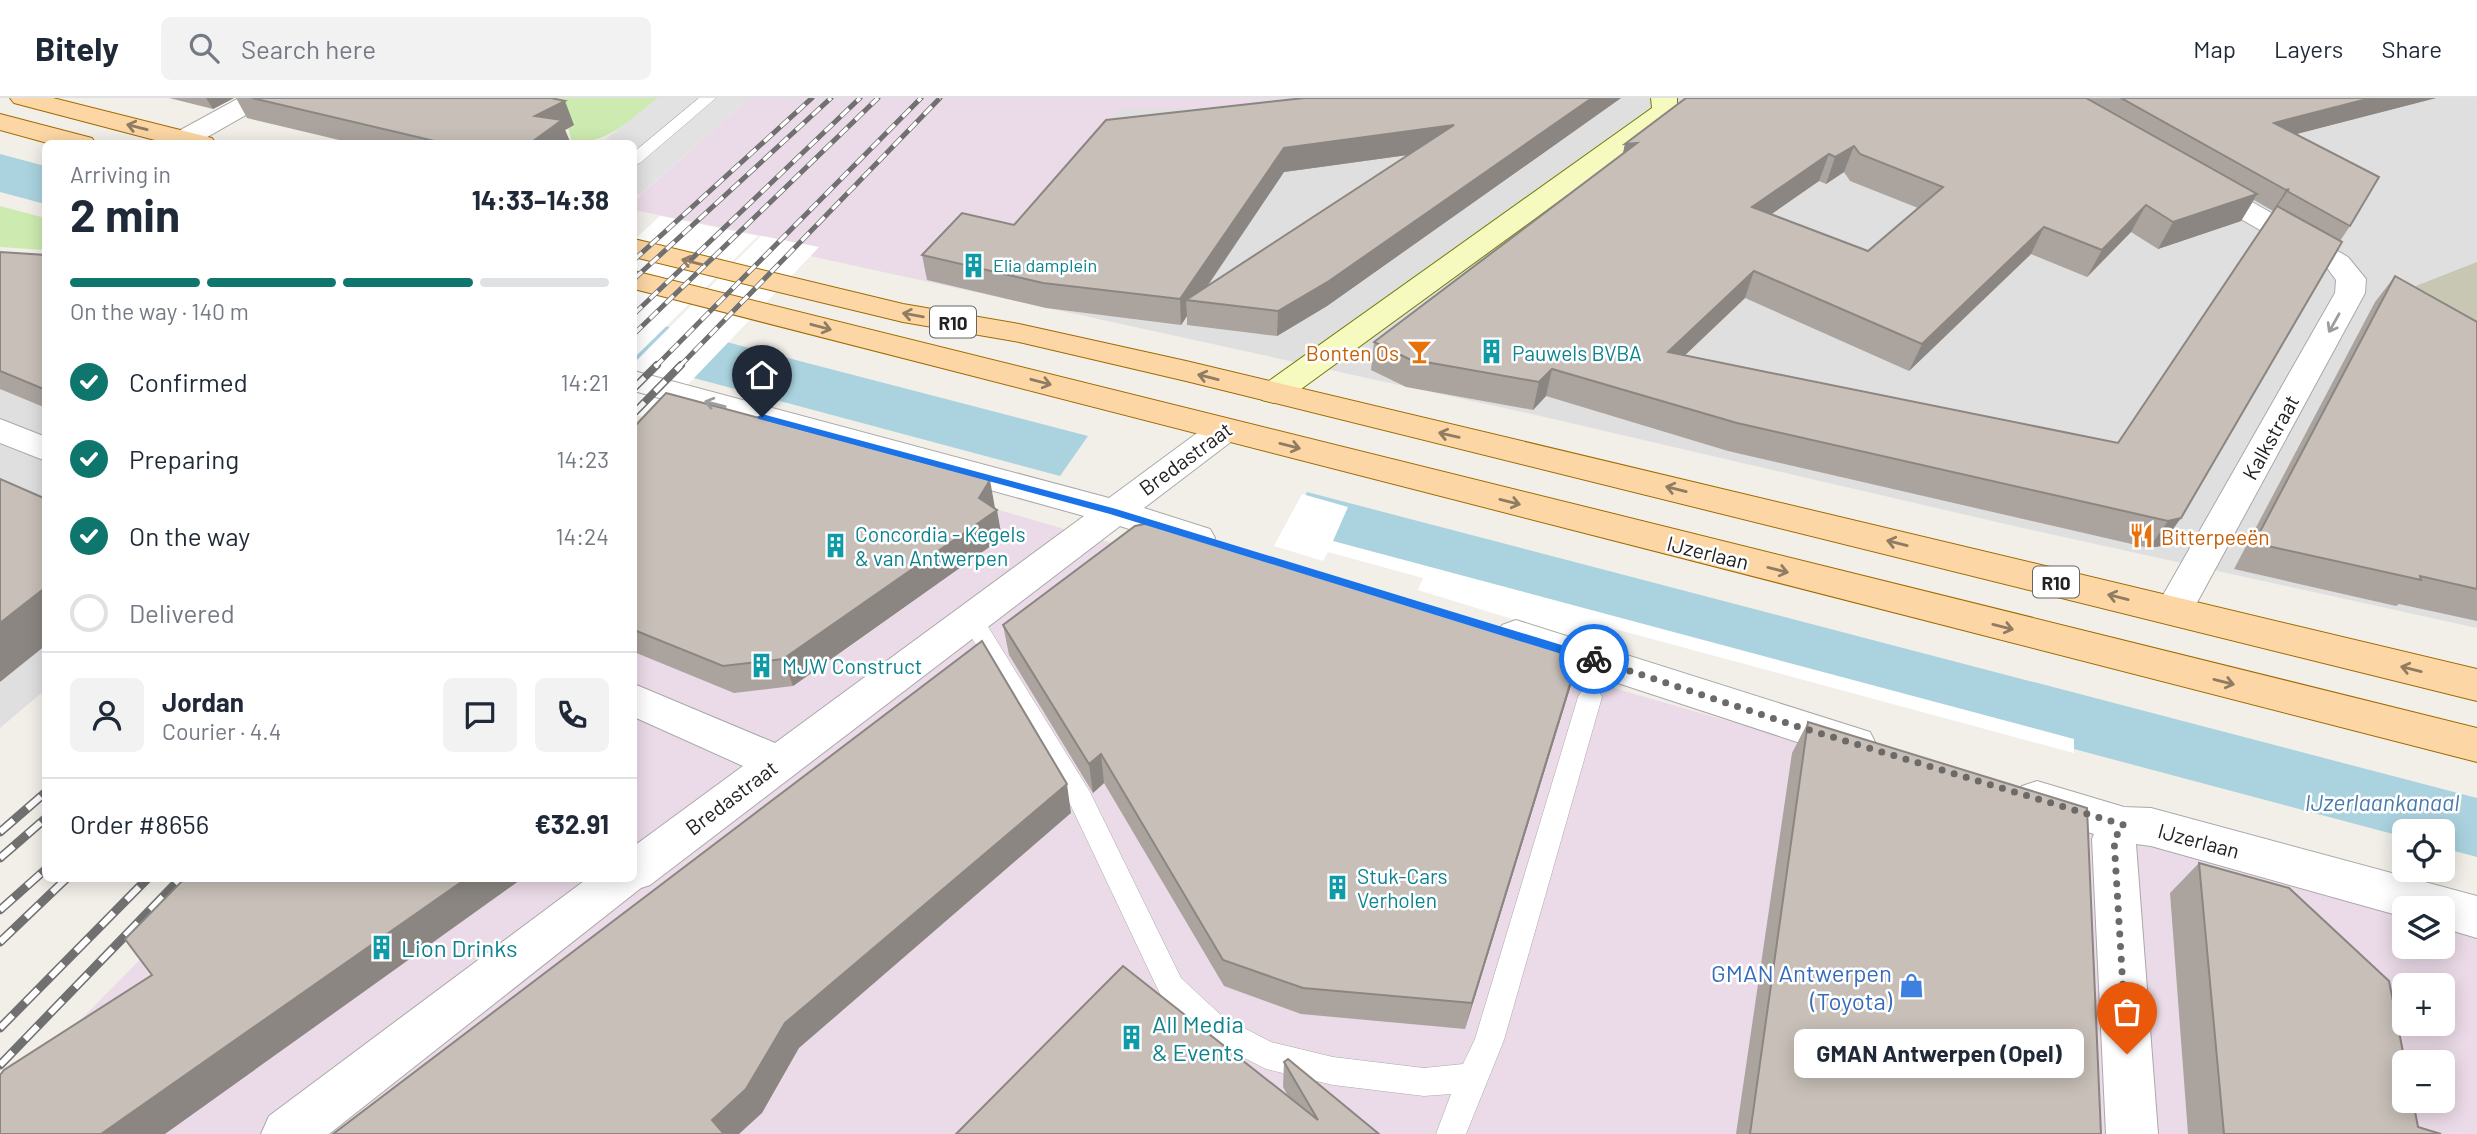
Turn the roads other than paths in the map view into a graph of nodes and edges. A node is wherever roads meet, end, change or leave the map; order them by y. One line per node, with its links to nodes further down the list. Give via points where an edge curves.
1 (23, 98): 7 (main road, one-way to 1)
2 (258, 98): 8 (street)
3 (708, 98): 9 (lane)
4 (1664, 98): 14 (street, Bredastraat, via 1664,111 1654,120)
5 (0, 122): 6 (main road)
6 (68, 140)
7 (190, 140)
8 (195, 140)
9 (637, 157)
10 (2183, 174): 20 (street, Kalkstraat, one-way to 20, via 2338,263 2351,279 2350,293)
11 (637, 249): 14 (main road, R10, one-way to 11, via 1019,333 902,313)
12 (637, 281): 16 (main road, R10, one-way to 16)
13 (637, 383): 18 (street, one-way to 13)
14 (1274, 393): 16 (main road, Bredastraat); 20 (main road, R10, one-way to 14)
15 (0, 430): 17 (street)
16 (1224, 430): 18 (street, Bredastraat); 26 (main road, IJzerlaan / R10, one-way to 26)
17 (42, 448)
18 (1112, 511): 19 (street); 21 (street, Bredastraat)
19 (1234, 549)
20 (2181, 597): 23 (main road, R10, one-way to 20)
21 (971, 618): 28 (street, Bredastraat); 34 (lane, via 1081,800 1171,987 1213,1027 1266,1055 1333,1070 1424,1082)
22 (1482, 625): 27 (street)
23 (2477, 685)
24 (1590, 697): 34 (lane, via 1489,1040)
25 (637, 702): 28 (street)
26 (2477, 745)
27 (1887, 753)
28 (777, 762): 31 (street, Bredastraat)
29 (2004, 789): 30 (street, IJzerlaan)
30 (2124, 825): 33 (street, IJzerlaan, via 2151,827); 37 (street, via 2114,839)
31 (637, 869)
32 (618, 882): 35 (street)
33 (2477, 918)
34 (1472, 1078): 36 (lane)
35 (287, 1134)
36 (1451, 1134)
37 (2132, 1134)

